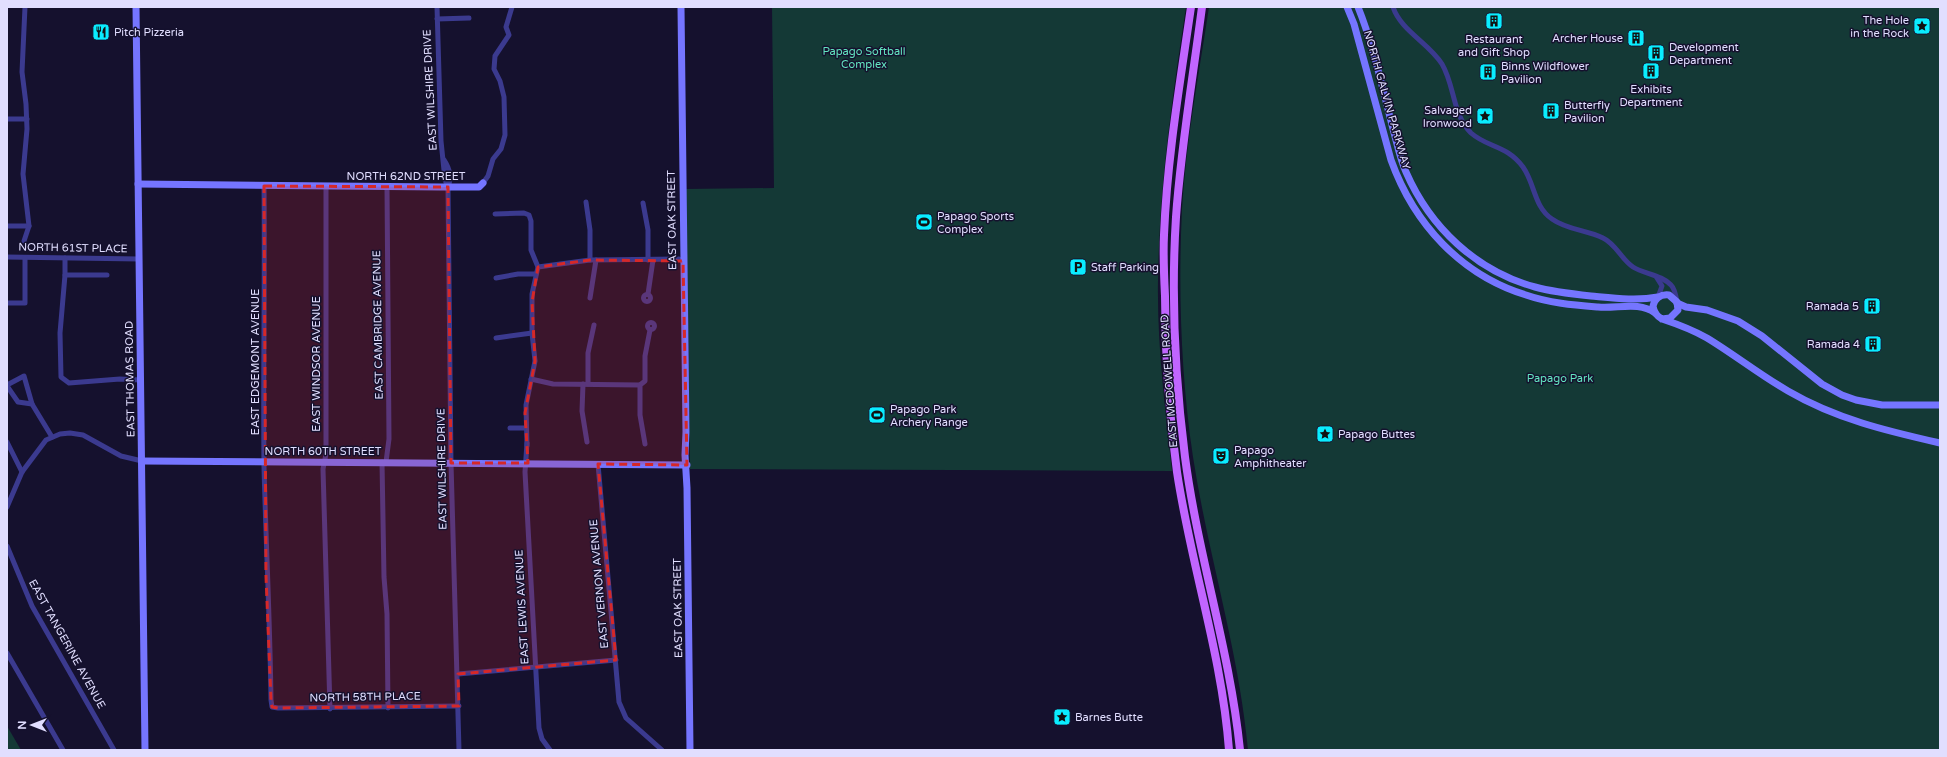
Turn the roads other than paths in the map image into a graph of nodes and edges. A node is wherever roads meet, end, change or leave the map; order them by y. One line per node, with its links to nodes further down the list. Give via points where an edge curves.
1 (25, 7): 14 (street, via 22,72)
2 (136, 7): 16 (main road, EAST THOMAS ROAD)
3 (437, 7): 12 (street, EAST WILSHIRE DRIVE)
4 (512, 7): 15 (street, NORTH 62ND STREET, via 506,27 509,35 496,56 494,69 504,97 505,135 501,149 493,159)
5 (681, 7): 33 (main road, EAST OAK STREET)
6 (1191, 7): 84 (main road, EAST MCDOWELL ROAD, via 1167,197 1164,254 1165,342 1178,477)
7 (1202, 7): 94 (main road, EAST MCDOWELL ROAD, via 1186,115 1176,217 1175,338 1189,483 1226,658)
8 (1347, 7): 45 (main road, NORTH GALVIN PARKWAY, via 1399,180 1420,218 1446,248 1478,273 1526,295 1551,302 1598,307 1642,307)
9 (1358, 7): 41 (main road, NORTH GALVIN PARKWAY, via 1406,172 1426,209 1448,236 1489,268 1533,287 1634,300)
10 (1393, 7): 39 (street, via 1403,24 1430,50 1446,71 1458,112 1464,123 1475,136 1501,148 1515,158 1528,176 1538,204 1546,214 1557,223 1602,238 1613,245 1633,267)
11 (469, 18): 12 (street, EAST WILSHIRE DRIVE)
12 (437, 19): 20 (street, EAST WILSHIRE DRIVE, via 441,142 451,180)
13 (7, 119): 14 (street)
14 (27, 119): 25 (street, via 23,174)
15 (483, 183): 20 (main road, NORTH 62ND STREET, via 479,186)
16 (138, 184): 17 (main road, NORTH 62ND STREET); 30 (main road, EAST THOMAS ROAD)
17 (264, 186): 18 (main road, NORTH 62ND STREET); 67 (street, EAST EDGEMONT AVENUE)
18 (326, 186): 19 (main road, NORTH 62ND STREET); 66 (street, EAST WINDSOR AVENUE)
19 (387, 187): 20 (main road, NORTH 62ND STREET); 68 (street, EAST CAMBRIDGE AVENUE, via 389,439)
20 (448, 187): 69 (street, EAST WILSHIRE DRIVE)
21 (586, 202): 31 (street)
22 (643, 203): 32 (street)
23 (495, 214): 34 (street, via 529,215 531,250)
24 (7, 226): 25 (street)
25 (29, 226): 26 (street)
26 (24, 241)
27 (7, 257): 28 (street, NORTH 61ST PLACE)
28 (25, 258): 29 (street, NORTH 61ST PLACE); 44 (street, via 25,303)
29 (65, 258): 30 (street, NORTH 61ST PLACE); 36 (street)
30 (139, 259): 52 (main road, EAST THOMAS ROAD)
31 (593, 260): 32 (street); 34 (street); 42 (street)
32 (651, 260): 33 (street); 40 (street)
33 (683, 261): 72 (main road, EAST OAK STREET)
34 (538, 267): 35 (street, EAST LEWIS AVENUE)
35 (536, 274): 38 (street); 49 (street, EAST LEWIS AVENUE, via 532,298)
36 (65, 275): 37 (street); 52 (street, via 60,333 61,377 69,383)
37 (107, 275)
38 (496, 278)
39 (1657, 278): 41 (street, via 1662,286); 43 (street, via 1673,286)
40 (648, 294)
41 (1658, 297): 43 (main road, via 1669,295); 45 (main road, via 1653,306)
42 (590, 298)
43 (1677, 302): 46 (main road, via 1678,310 1673,316); 57 (main road, via 1686,307 1708,310 1738,321 1762,336 1822,384 1842,395 1861,402 1882,405)
44 (7, 303)
45 (1655, 313): 46 (main road)
46 (1662, 319): 63 (main road, via 1706,337 1788,391 1834,414 1882,430)
47 (594, 326): 53 (street)
48 (650, 330): 54 (street, via 644,381)
49 (532, 333): 50 (street); 51 (street, EAST LEWIS AVENUE, via 535,361)
50 (496, 338)
51 (531, 379): 53 (street, via 553,384); 59 (street, EAST LEWIS AVENUE, via 526,405)
52 (141, 380): 65 (main road, EAST THOMAS ROAD)
53 (585, 384): 54 (street); 62 (street, via 582,411)
54 (640, 385): 64 (street, via 640,415)
55 (7, 386): 56 (street, via 18,402); 56 (street, via 24,376)
56 (32, 404): 60 (street)
57 (1940, 405)
58 (510, 428): 59 (street)
59 (526, 428): 70 (street, EAST LEWIS AVENUE, via 528,458)
60 (52, 437): 65 (street, NORTH 60TH STREET, via 75,433 86,436 121,456); 73 (street, via 44,443)
61 (7, 442): 73 (street)
62 (587, 442)
63 (1940, 443)
64 (645, 444)
65 (142, 461): 67 (main road, NORTH 60TH STREET); 88 (main road, EAST THOMAS ROAD)
66 (325, 461): 67 (main road, NORTH 60TH STREET); 68 (main road, NORTH 60TH STREET); 83 (street, EAST WINDSOR AVENUE, via 325,571 329,618)
67 (264, 462): 80 (street, EAST EDGEMONT AVENUE)
68 (384, 462): 69 (main road, NORTH 60TH STREET); 82 (street, EAST CAMBRIDGE AVENUE)
69 (452, 463): 70 (main road, NORTH 60TH STREET); 79 (street, EAST WILSHIRE DRIVE)
70 (525, 464): 71 (main road, NORTH 60TH STREET); 78 (street, EAST LEWIS AVENUE)
71 (598, 464): 72 (main road, NORTH 60TH STREET); 77 (street, EAST VERNON AVENUE)
72 (687, 465): 91 (main road, EAST OAK STREET)
73 (22, 472): 74 (street)
74 (7, 507)
75 (7, 546): 87 (street, EAST TANGERINE AVENUE, via 32,606)
76 (7, 652): 86 (street)
77 (616, 660): 78 (street); 90 (street, EAST VERNON AVENUE, via 619,702 626,718)
78 (536, 666): 79 (street); 85 (street, EAST LEWIS AVENUE, via 539,728 542,739)
79 (458, 674): 81 (street, EAST WILSHIRE DRIVE)
80 (272, 706): 83 (street, NORTH 58TH PLACE)
81 (459, 706): 82 (street, NORTH 58TH PLACE); 89 (street, EAST WILSHIRE DRIVE)
82 (388, 708): 83 (street, NORTH 58TH PLACE)
83 (330, 709)
84 (1225, 710): 92 (main road, EAST MCDOWELL ROAD); 93 (main road, via 1229,714)
85 (549, 749)
86 (63, 750)
87 (114, 750)
88 (145, 750)
89 (459, 750)
90 (662, 750)
91 (690, 750)
92 (1229, 750)
93 (1233, 750)
94 (1240, 750)

